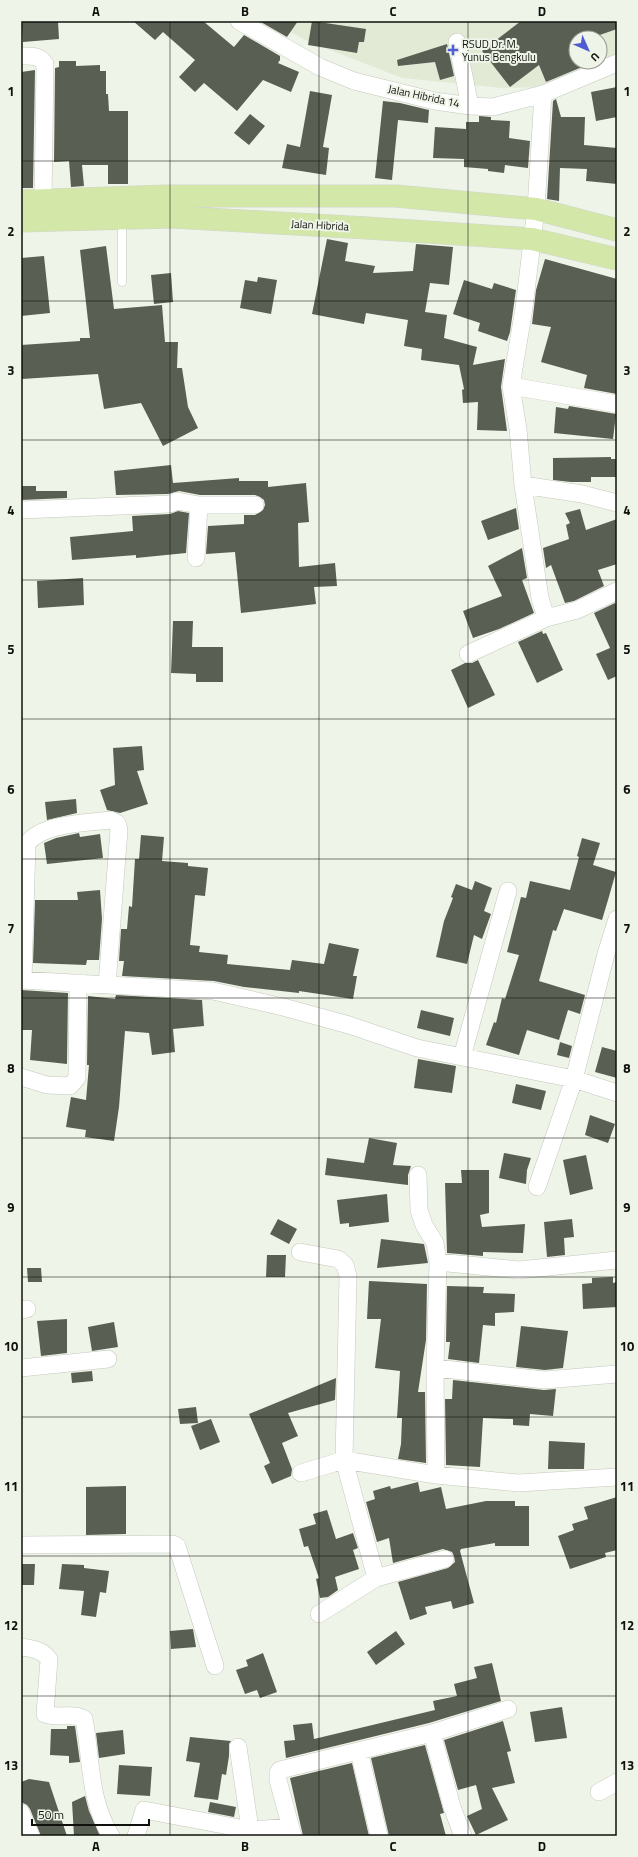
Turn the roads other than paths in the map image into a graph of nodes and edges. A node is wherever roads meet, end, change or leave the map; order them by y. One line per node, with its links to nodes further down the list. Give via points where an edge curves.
1 (239, 21): 6 (street, Jalan Hibrida 14, via 320,67 354,81 435,101)
2 (456, 42): 6 (street)
3 (21, 56): 8 (street, via 41,58 45,64)
4 (617, 63): 5 (street, Jalan Hibrida 14)
5 (543, 94): 6 (street, Jalan Hibrida 14, via 493,107); 9 (street)
6 (470, 106)
7 (21, 201): 8 (main road)
8 (43, 201): 9 (main road, via 165,196 396,196)
9 (536, 209): 12 (main road); 13 (street)
10 (122, 218): 11 (main road, Jalan Hibrida); 13 (main road, Jalan Hibrida, via 172,217); 15 (lane)
11 (21, 221)
12 (617, 230)
13 (532, 239): 14 (main road, Jalan Hibrida); 16 (street)
14 (617, 259)
15 (122, 282)
16 (511, 386): 17 (street); 18 (street)
17 (617, 404)
18 (523, 485): 19 (street, via 582,494); 25 (street, via 540,598)
19 (617, 503)
20 (199, 505): 21 (street); 22 (street, via 177,501 170,504); 23 (street)
21 (255, 505)
22 (21, 510)
23 (196, 558)
24 (617, 591): 25 (street, via 577,610)
25 (546, 618): 26 (street)
26 (468, 654)
27 (508, 891): 32 (street)
28 (617, 919): 34 (street)
29 (22, 980): 30 (street); 31 (street, via 27,844 31,838 45,830 111,820 117,823 120,830)
30 (78, 983): 31 (street); 33 (street, via 77,1078 70,1086 47,1085)
31 (107, 985): 32 (street, via 213,991 349,1025 417,1048)
32 (462, 1056): 34 (street)
33 (21, 1077)
34 (574, 1079): 35 (street); 37 (street)
35 (617, 1093)
36 (418, 1175): 40 (street, via 419,1210 424,1226 435,1243)
37 (536, 1187)
38 (300, 1252): 45 (street, via 338,1259 345,1265 348,1276)
39 (617, 1260): 40 (street, via 519,1270)
40 (438, 1262): 43 (street)
41 (108, 1359): 42 (street)
42 (21, 1368)
43 (435, 1368): 44 (street, via 545,1380); 47 (street)
44 (617, 1374)
45 (344, 1460): 46 (street); 47 (street); 51 (street)
46 (301, 1473)
47 (436, 1475): 48 (street, via 518,1482)
48 (617, 1477)
49 (21, 1545): 54 (street, via 176,1546)
50 (446, 1559): 51 (street)
51 (376, 1578): 52 (street)
52 (319, 1614)
53 (21, 1647): 65 (street, via 37,1649 44,1652 49,1659 45,1714 51,1717 80,1716 84,1719 92,1786)
54 (215, 1666)
55 (508, 1709): 56 (street)
56 (432, 1733): 58 (street); 68 (street, via 452,1807)
57 (238, 1747): 63 (street)
58 (359, 1751): 62 (street, via 280,1770 278,1773); 67 (street)
59 (617, 1782): 60 (street)
60 (599, 1792)
61 (21, 1813): 64 (street)
62 (291, 1832): 63 (street)
63 (250, 1833): 66 (street, via 144,1810)
64 (31, 1836)
65 (111, 1836)
66 (136, 1836)
67 (379, 1836)
68 (463, 1836)

